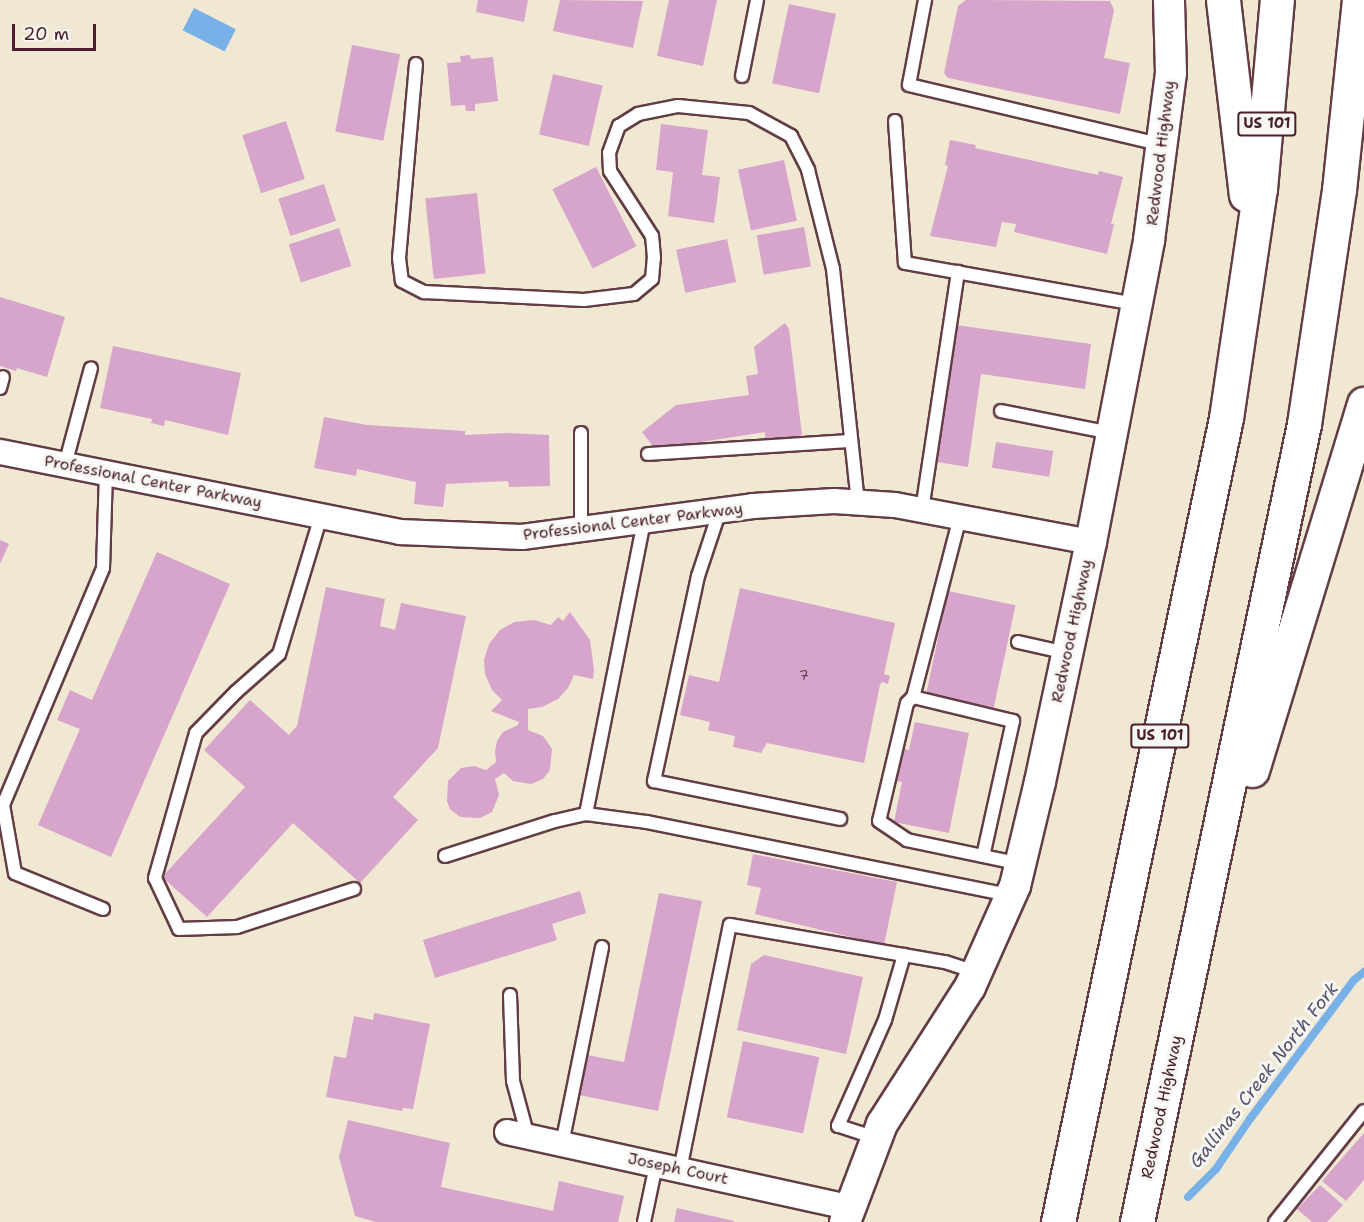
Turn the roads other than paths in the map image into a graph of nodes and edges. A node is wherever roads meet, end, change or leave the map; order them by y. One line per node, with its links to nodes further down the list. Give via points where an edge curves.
1 (758, 0): 8 (lane)
2 (925, 0): 10 (lane, via 909,85)
3 (1169, 0): 10 (street, Redwood Highway, via 1171,73)
4 (1223, 0): 11 (highway)
5 (1277, 0): 11 (highway, US 101)
6 (1359, 0): 46 (highway, Redwood Highway, via 1341,178 1308,401)
7 (416, 63): 19 (lane, via 399,258 402,281 424,292 584,300 634,294 652,279 654,258 652,236 610,171 609,153 620,126 638,114 678,106 749,113 791,136 808,170 832,269)
8 (742, 76)
9 (895, 122): 12 (lane, via 905,263)
10 (1162, 145): 13 (street, Redwood Highway)
11 (1252, 247): 56 (highway, US 101, via 1236,361 1208,508)
12 (958, 272): 13 (lane); 26 (lane)
13 (1137, 304): 18 (street, Redwood Highway)
14 (91, 368): 22 (lane)
15 (1364, 404): 46 (highway)
16 (1001, 411): 18 (lane)
17 (581, 433): 30 (lane)
18 (1112, 433): 31 (street, Redwood Highway)
19 (851, 441): 21 (lane); 24 (lane)
20 (0, 452): 22 (street, Professional Center Parkway)
21 (648, 454)
22 (65, 465): 23 (street, Professional Center Parkway)
23 (106, 473): 27 (street, Professional Center Parkway); 42 (lane, via 103,568 3,805 15,873)
24 (858, 503): 25 (street, Professional Center Parkway, via 834,501); 26 (street, Professional Center Parkway)
25 (720, 510): 29 (street, Professional Center Parkway); 36 (lane, via 698,576 654,781)
26 (921, 510): 28 (street, Professional Center Parkway)
27 (321, 516): 30 (street, Professional Center Parkway, via 400,532 522,537); 40 (lane, via 279,654 195,733 155,878 179,929 237,927)
28 (960, 517): 31 (street, Professional Center Parkway); 34 (lane)
29 (644, 521): 30 (street, Professional Center Parkway); 35 (lane)
30 (581, 529)
31 (1091, 542): 33 (street, Redwood Highway)
32 (1018, 642): 33 (lane)
33 (1067, 653): 39 (street, Redwood Highway)
34 (913, 697): 38 (lane, via 1013,721); 38 (lane, via 907,703 879,821 907,840)
35 (586, 814): 37 (lane); 41 (lane, via 647,822)
36 (840, 819)
37 (446, 856)
38 (983, 856): 39 (lane)
39 (1021, 864): 41 (street, Redwood Highway)
40 (354, 889)
41 (1011, 895): 45 (street, Redwood Highway)
42 (103, 909)
43 (602, 947): 51 (lane)
44 (904, 955): 45 (lane); 50 (lane, via 885,1020 838,1126); 53 (lane, via 730,925)
45 (976, 972): 50 (street, Redwood Highway)
46 (1190, 972): 57 (highway, Redwood Highway)
47 (510, 995): 49 (lane)
48 (1364, 1111): 58 (lane)
49 (518, 1134): 51 (street, Joseph Court)
50 (876, 1138): 54 (street, Redwood Highway)
51 (562, 1144): 52 (street, Joseph Court)
52 (656, 1165): 53 (street, Joseph Court); 55 (lane)
53 (680, 1170): 54 (street, Joseph Court)
54 (847, 1214)
55 (644, 1222)
56 (1058, 1222)
57 (1137, 1222)
58 (1275, 1222)

